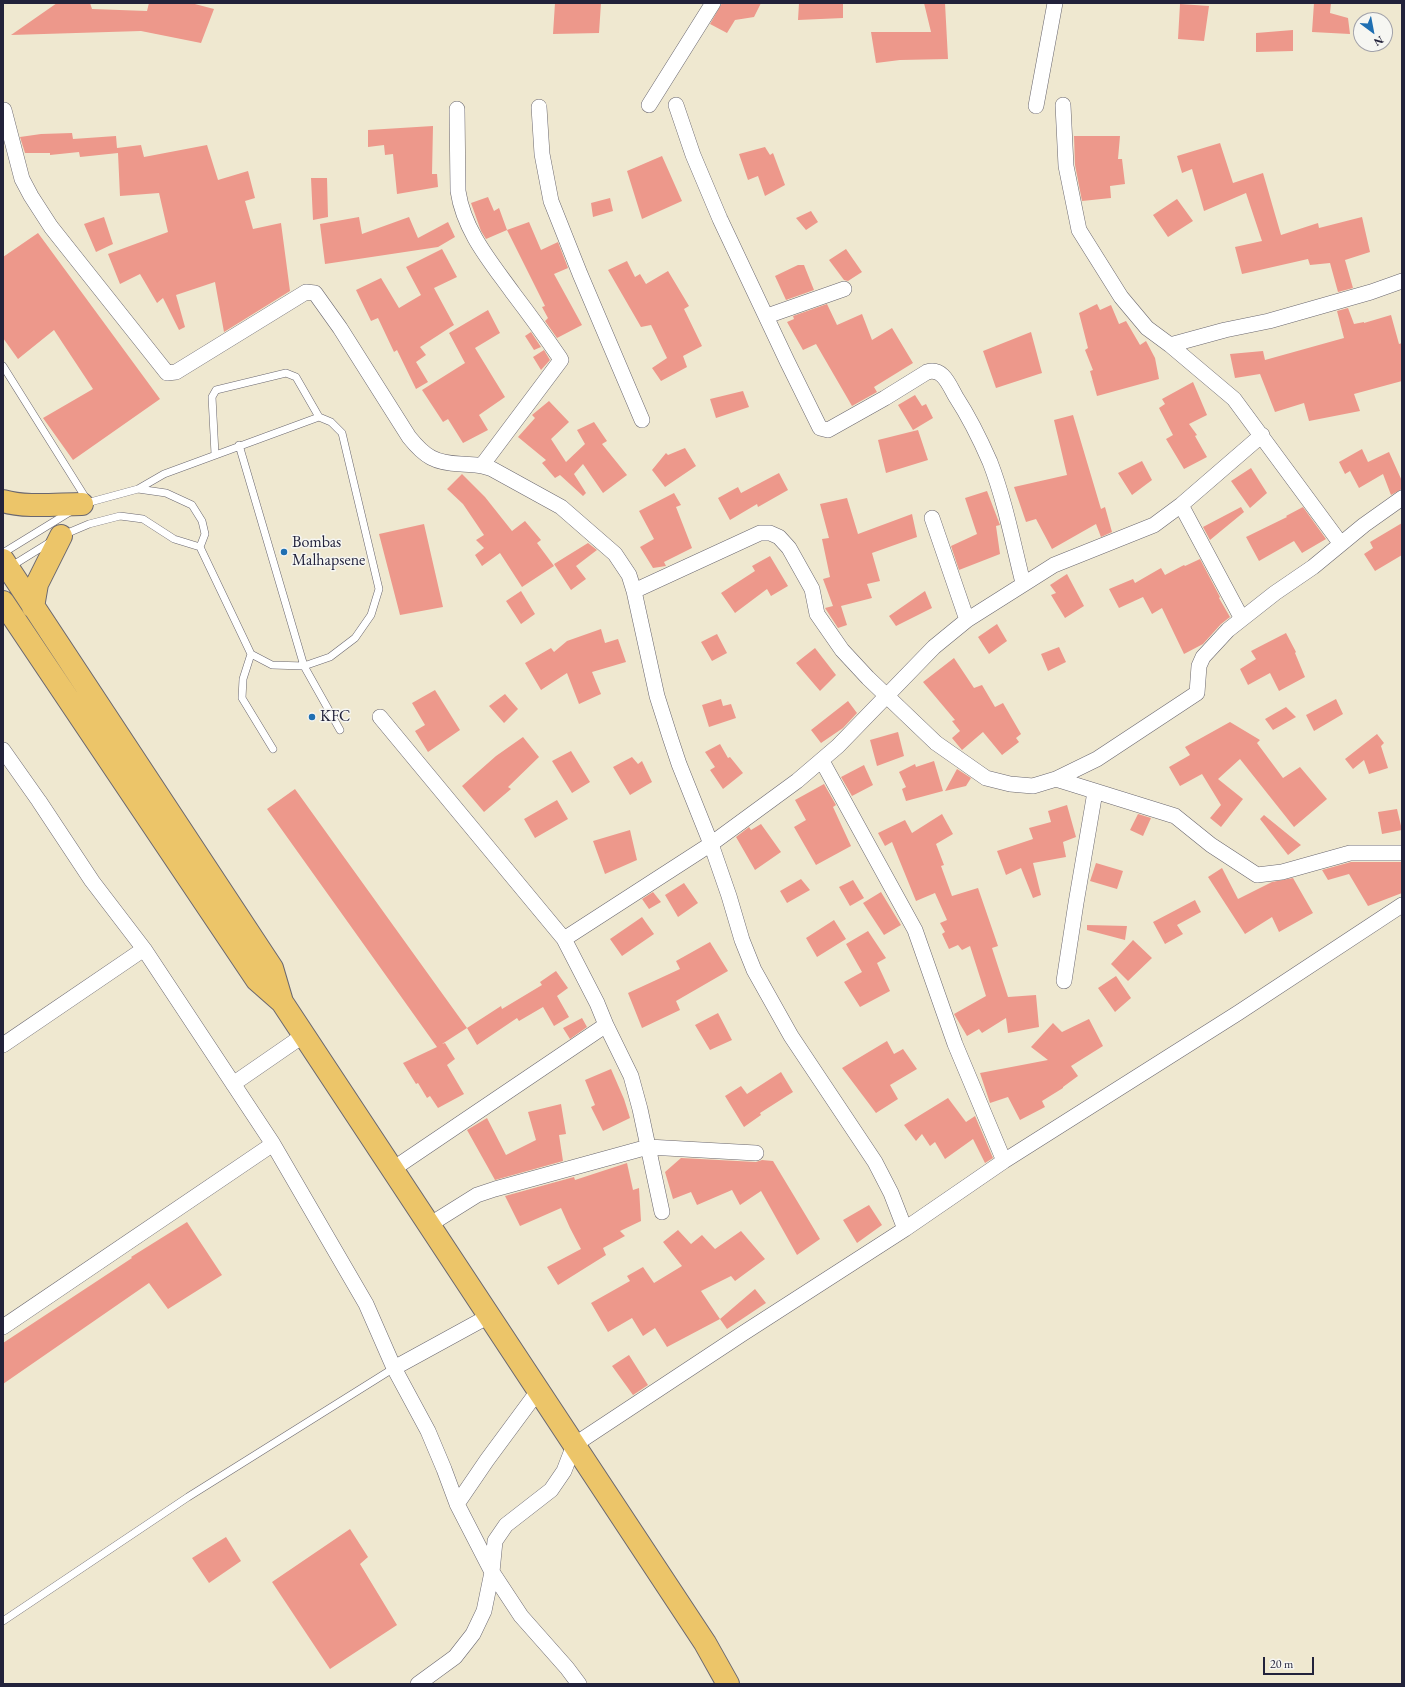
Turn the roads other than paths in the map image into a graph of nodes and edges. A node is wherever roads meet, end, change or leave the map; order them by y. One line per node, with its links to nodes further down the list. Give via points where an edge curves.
1 (713, 3): 4 (street)
2 (1055, 3): 6 (street)
3 (1063, 104): 13 (street, via 1066,166 1079,230 1121,297 1147,328)
4 (649, 105)
5 (676, 105): 12 (street, via 693,155 720,219)
6 (1036, 106)
7 (539, 107): 16 (street, via 542,154 551,200)
8 (457, 109): 20 (street, via 460,205 480,249 561,360)
9 (4, 110): 20 (street, via 22,179 31,196 51,227 166,372 176,372 306,292 315,293 420,451 433,460)
10 (1402, 281): 13 (street, via 1276,319)
11 (844, 289): 12 (street)
12 (767, 316): 31 (street, via 818,424 824,430 885,398 927,372 933,370 942,374 969,417 990,463)
13 (1170, 345): 17 (street, via 1234,399)
14 (3, 366): 24 (lane)
15 (319, 416): 18 (lane); 19 (lane, via 296,377 286,373 216,390 212,397); 38 (lane, via 331,422 342,433 379,589 371,614 355,638 330,657)
16 (642, 420)
17 (1262, 435): 25 (street); 28 (street)
18 (239, 445): 19 (lane); 38 (lane)
19 (215, 454): 21 (lane, via 164,474)
20 (483, 464): 32 (street, via 561,508 615,554)
21 (138, 489): 24 (lane); 29 (lane, via 166,493 192,505 202,521 205,534)
22 (1402, 498): 28 (street)
23 (3, 501): 24 (highway, via 32,504)
24 (85, 503): 30 (lane)
25 (1181, 505): 31 (street, via 1154,525 1054,565); 35 (street)
26 (932, 518): 36 (street)
27 (61, 536): 29 (lane, via 89,524 120,516 143,519 174,539); 30 (lane); 34 (highway, via 37,584)
28 (1342, 544): 35 (street)
29 (200, 547): 37 (lane)
30 (4, 563): 34 (highway)
31 (1023, 583): 36 (street)
32 (634, 591): 39 (street, via 760,533 770,533 779,537 789,548 812,589 817,614 826,629 862,672); 47 (street, via 657,696 679,764)
33 (3, 602): 53 (highway, via 257,980)
34 (33, 607): 53 (highway, via 272,968)
35 (1242, 619): 45 (street, via 1203,657 1199,666 1197,693 1097,759)
36 (967, 620): 39 (street, via 934,647)
37 (250, 654): 38 (lane, via 272,665); 42 (lane, via 243,679 242,698)
38 (304, 666): 41 (lane)
39 (887, 696): 44 (street); 45 (street, via 936,743 986,778 1033,786)
40 (380, 718): 50 (street)
41 (340, 730)
42 (273, 749)
43 (3, 750): 51 (street, via 92,881)
44 (822, 761): 47 (street); 61 (street, via 915,930 955,1044)
45 (1056, 779): 46 (street)
46 (1095, 792): 48 (street, via 1175,816 1257,876 1282,872 1350,853); 52 (street)
47 (711, 844): 50 (street); 65 (street, via 754,970 791,1036 875,1162 891,1193)
48 (1402, 853)
49 (1402, 905): 61 (street, via 1238,1013)
50 (564, 939): 54 (street, via 598,1003)
51 (144, 949): 56 (street); 57 (street)
52 (1064, 981)
53 (282, 1002): 55 (highway)
54 (606, 1025): 59 (street, via 631,1076); 62 (street)
55 (304, 1036): 57 (street); 62 (highway)
56 (3, 1045)
57 (233, 1084): 58 (street)
58 (273, 1144): 67 (street); 68 (street, via 366,1304)
59 (648, 1147): 60 (street); 63 (street); 64 (street, via 495,1188 477,1195)
60 (756, 1153)
61 (1004, 1161): 65 (street)
62 (392, 1169): 64 (highway)
63 (662, 1212)
64 (429, 1225): 66 (highway)
65 (904, 1229): 70 (street)
66 (489, 1316): 68 (street); 69 (highway)
67 (3, 1327)
68 (394, 1368): 71 (street, via 428,1431); 73 (lane, via 188,1498)
69 (538, 1390): 70 (highway); 71 (street)
70 (574, 1445): 72 (street, via 564,1470 551,1490 506,1525 495,1541); 74 (highway)
71 (457, 1504): 72 (street)
72 (492, 1572): 75 (street, via 484,1611 473,1634 455,1657); 76 (street, via 521,1616)
73 (3, 1621)
74 (705, 1643): 77 (highway); 78 (highway)
75 (418, 1684)
76 (579, 1684)
77 (728, 1684)
78 (741, 1684)

